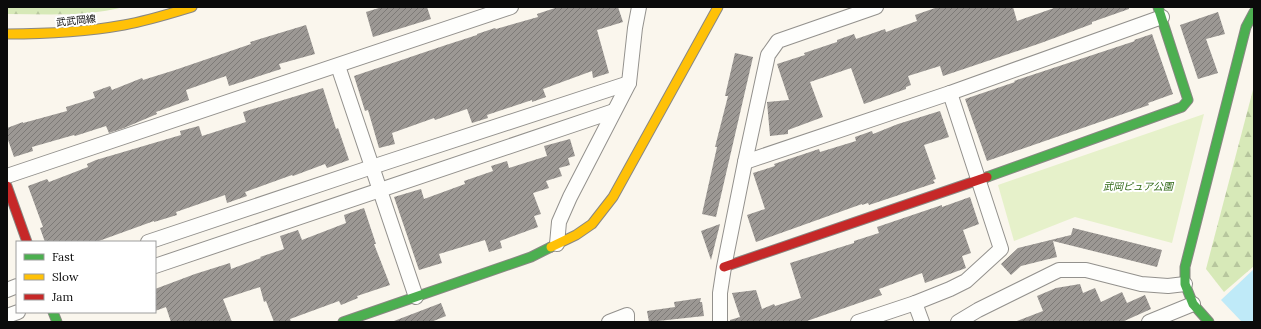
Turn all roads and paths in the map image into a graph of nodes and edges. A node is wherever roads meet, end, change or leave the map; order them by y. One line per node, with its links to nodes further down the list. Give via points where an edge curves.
1 (192, 7): 8 (street, 武武岡線, via 115,27 54,34)
2 (510, 7): 9 (street)
3 (639, 7): 10 (street)
4 (718, 7): 21 (street, via 613,197 592,224)
5 (876, 7): 13 (street, via 778,41 768,55)
6 (1160, 12): 11 (street); 16 (street, via 1188,100 1182,107)
7 (1254, 12): 24 (street, via 1246,28 1184,267)
8 (7, 34)
9 (338, 66): 14 (street); 15 (street)
10 (629, 83): 12 (street); 14 (street)
11 (950, 93): 13 (street); 16 (street)
12 (614, 110): 18 (street); 21 (street, via 559,222)
13 (745, 162): 23 (street)
14 (372, 167): 18 (street); 20 (street)
15 (7, 176)
16 (979, 180): 23 (street); 26 (street, via 1001,249 966,281)
17 (7, 186): 19 (street)
18 (380, 189): 22 (street); 25 (street)
19 (27, 241)
20 (151, 241)
21 (557, 244): 25 (street, via 531,257)
22 (156, 266)
23 (724, 268): 31 (street, via 720,293)
24 (1185, 284): 27 (street); 34 (street, via 1141,284 1086,270 1059,270)
25 (416, 297): 28 (street)
26 (915, 303): 32 (street); 33 (street)
27 (1193, 304): 35 (street); 36 (street)
28 (343, 322)
29 (609, 322): 30 (street, via 627,316)
30 (627, 322)
31 (720, 322)
32 (858, 322)
33 (922, 322)
34 (958, 322)
35 (1149, 322)
36 (1209, 322)

